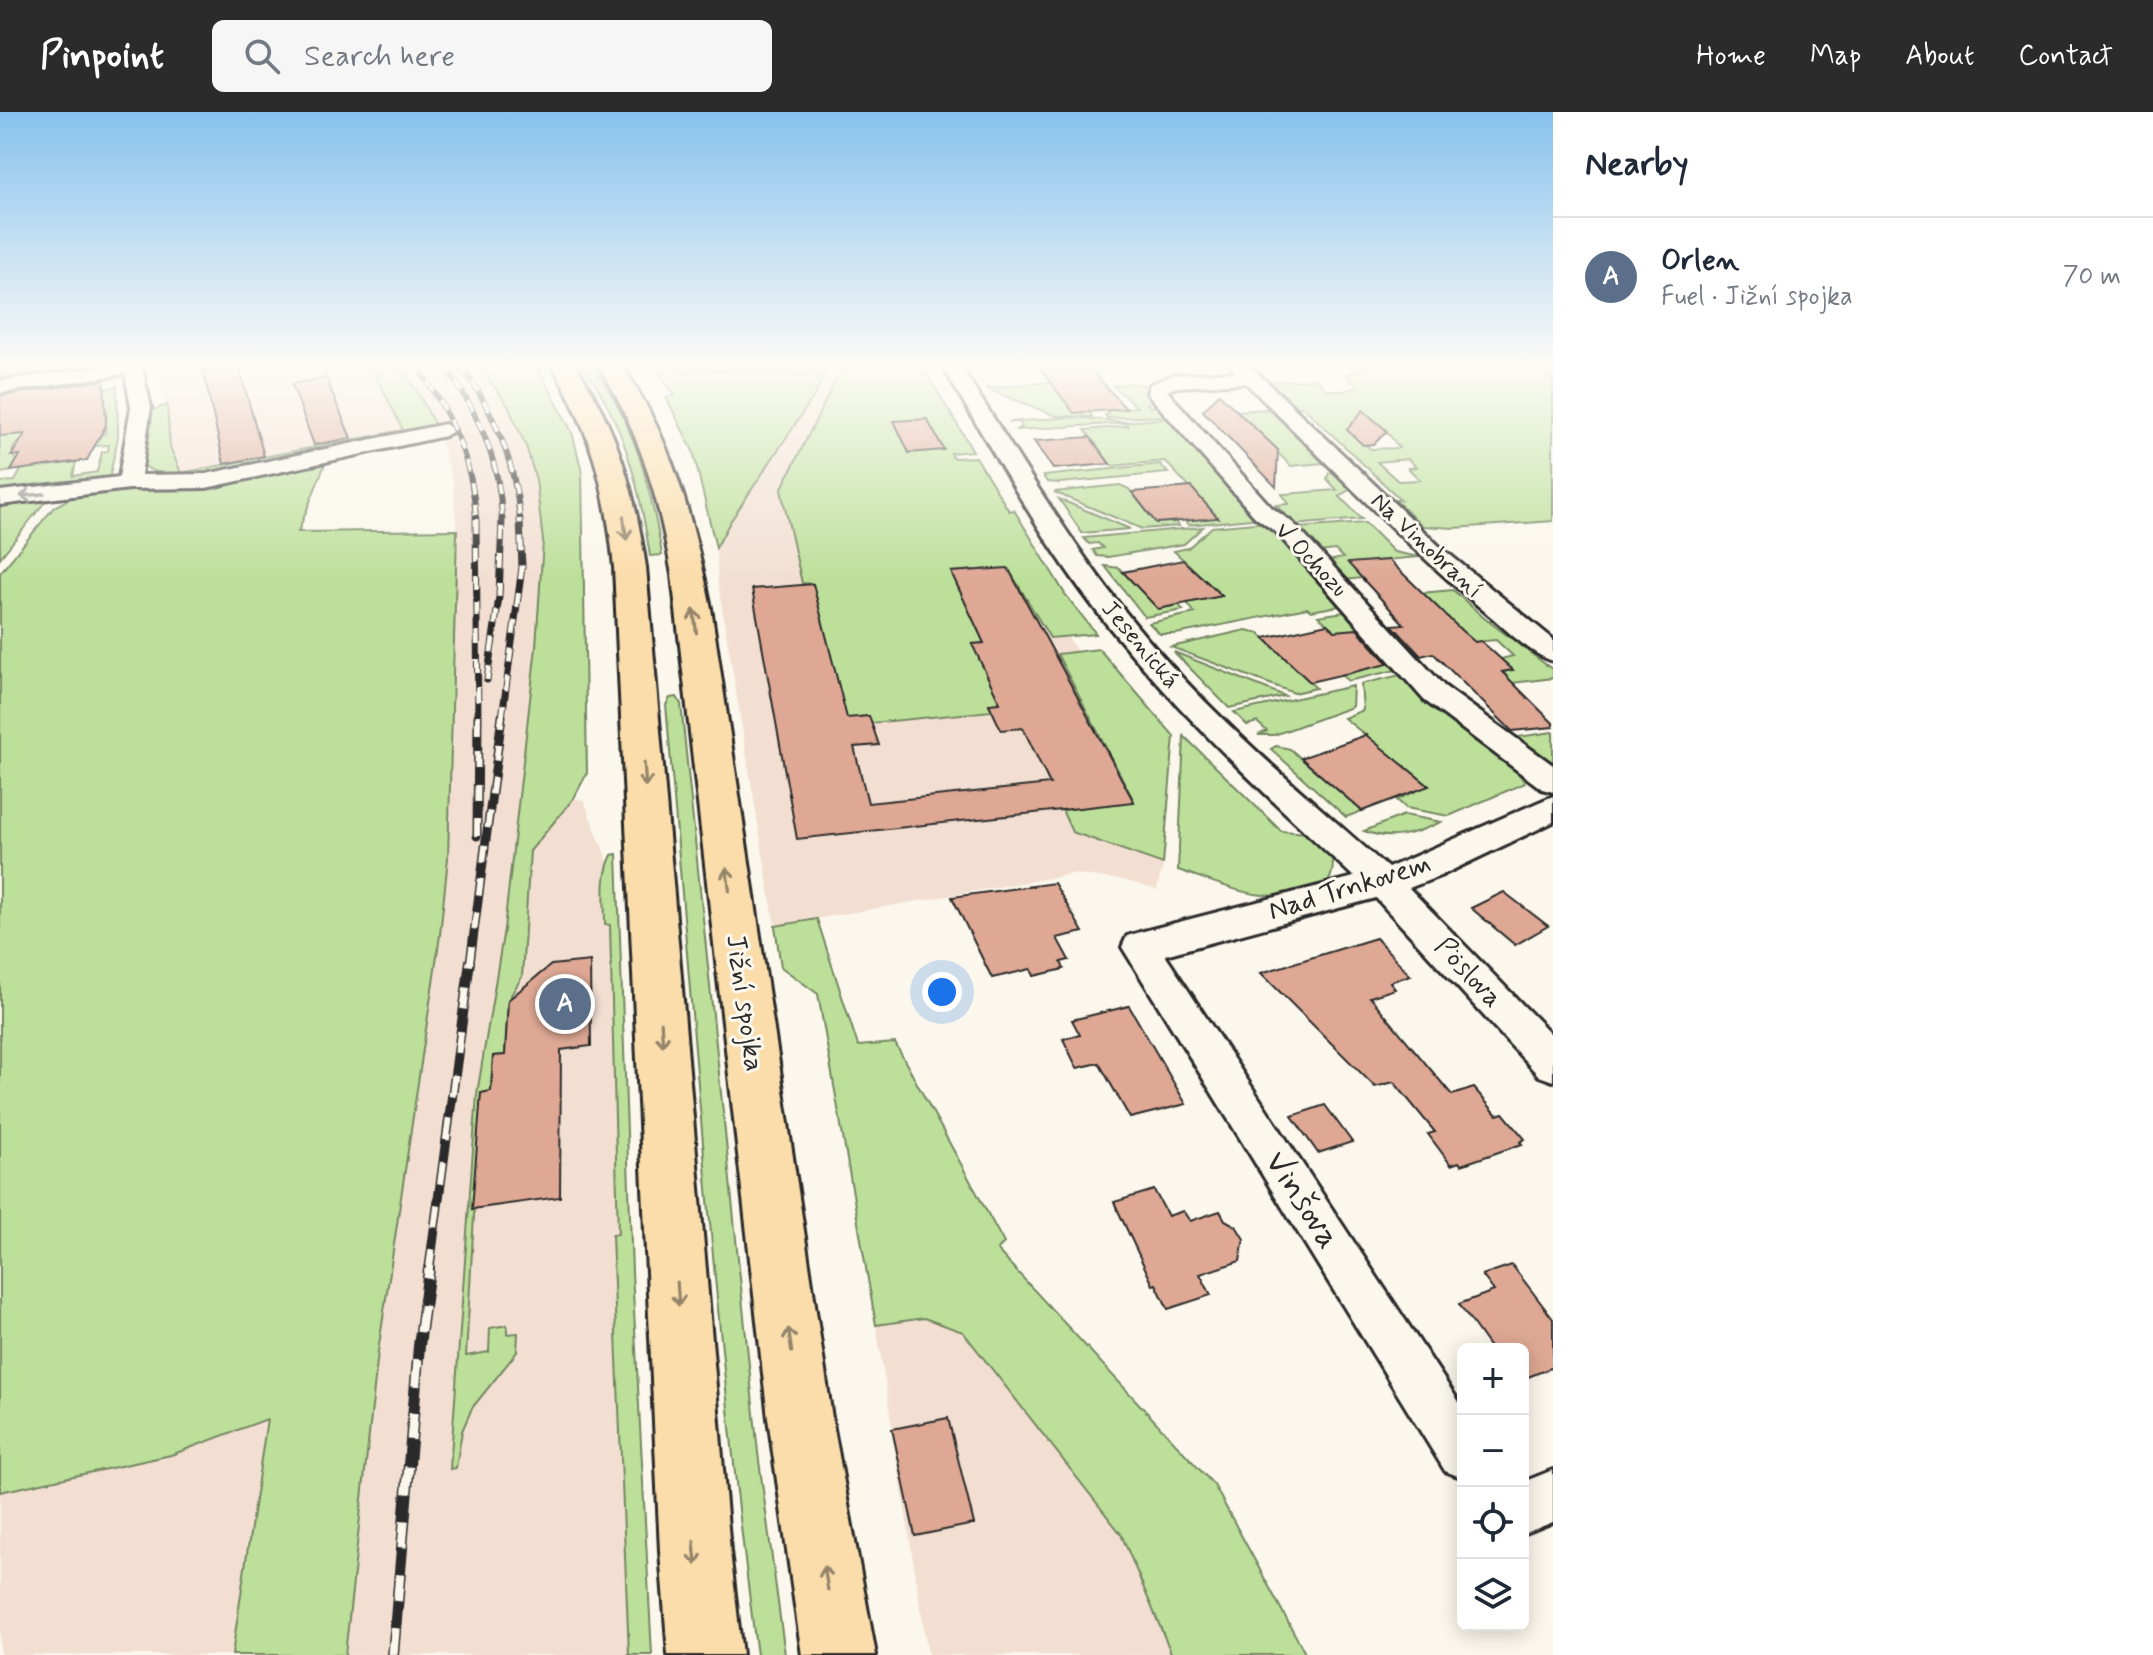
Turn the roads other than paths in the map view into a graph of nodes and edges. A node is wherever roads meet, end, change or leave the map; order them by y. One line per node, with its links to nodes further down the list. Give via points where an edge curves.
1 (136, 436): 8 (street)
2 (418, 436): 8 (street, via 233,477)
3 (600, 436): 19 (highway, one-way to 19, via 620,496 629,555)
4 (651, 436): 20 (highway, Jižní spojka, one-way to 4, via 800,1418 694,608 681,532)
5 (995, 436): 13 (street, Jesenická, via 1075,564 1128,633 1238,752)
6 (1195, 436): 11 (street, V Ochozu, via 1434,693)
7 (1313, 436): 10 (street, Na Vinobraní, via 1451,571)
8 (129, 482): 9 (street, one-way to 9)
9 (0, 498)
10 (1553, 652)
11 (1553, 781)
12 (1553, 808): 13 (street, Nad Trnkovem)
13 (1383, 883): 14 (street, Nad Trnkovem); 15 (street, Pöslova)
14 (1140, 947): 16 (street, Vinšova)
15 (1553, 1063)
16 (1457, 1444)
17 (1553, 1496): 18 (street)
18 (1529, 1506)
19 (705, 1655)
20 (839, 1655)

